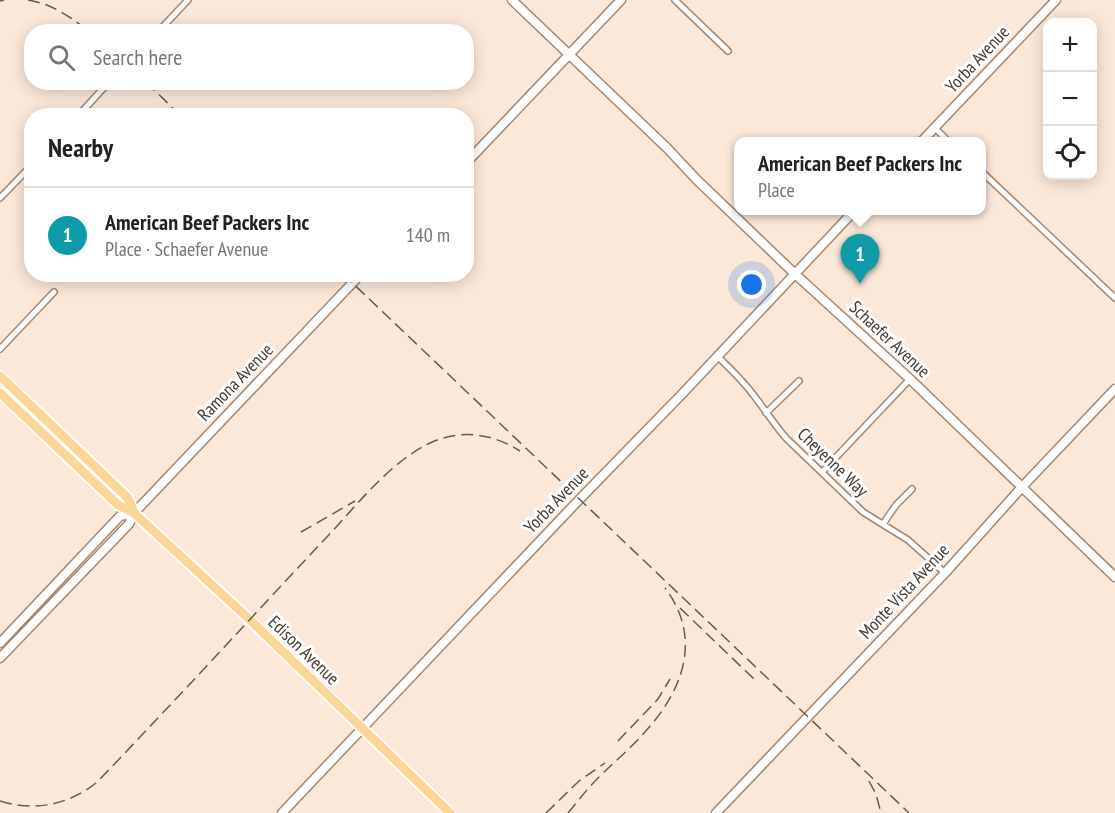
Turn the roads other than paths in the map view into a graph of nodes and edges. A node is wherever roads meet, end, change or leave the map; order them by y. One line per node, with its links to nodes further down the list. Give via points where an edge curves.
1 (188, 0): 6 (street)
2 (513, 0): 8 (street, Schaefer Avenue)
3 (621, 0): 8 (street)
4 (675, 0): 7 (street)
5 (1056, 0): 11 (street, Yorba Avenue)
6 (166, 24)
7 (728, 51)
8 (569, 56): 14 (street); 19 (street, Schaefer Avenue)
9 (102, 90): 10 (street)
10 (85, 108)
11 (935, 128): 12 (street, Yorba Avenue); 13 (street)
12 (925, 137)
13 (945, 137)
14 (474, 155)
15 (24, 173): 17 (street)
16 (986, 177): 22 (street)
17 (0, 198)
18 (850, 215): 19 (street, Yorba Avenue)
19 (794, 273): 24 (street, Yorba Avenue); 26 (street, Schaefer Avenue)
20 (353, 282): 36 (street, Ramona Avenue)
21 (54, 292): 23 (street)
22 (1115, 298)
23 (0, 349)
24 (717, 356): 30 (street, Cheyenne Way); 42 (street, Yorba Avenue)
25 (0, 376): 32 (main road, Edison Avenue)
26 (910, 379): 33 (street); 34 (street, Schaefer Avenue)
27 (799, 381): 30 (street)
28 (1115, 389): 34 (street, Monte Vista Avenue)
29 (0, 393): 31 (main road, Edison Avenue)
30 (766, 413): 33 (street, Cheyenne Way)
31 (25, 416): 32 (main road, via 35,417 58,437); 36 (main road, Edison Avenue, via 117,505)
32 (64, 436): 36 (main road, Edison Avenue, via 128,498)
33 (822, 472): 37 (street, Cheyenne Way, via 863,512)
34 (1022, 487): 38 (street, Monte Vista Avenue); 39 (street, Schaefer Avenue)
35 (912, 489): 37 (street)
36 (134, 513): 40 (street, Ramona Avenue, via 120,516); 41 (street, Ramona Avenue, via 129,524); 42 (main road, Edison Avenue)
37 (884, 524): 38 (street, Cheyenne Way)
38 (945, 573): 45 (street, Monte Vista Avenue)
39 (1115, 577)
40 (0, 643)
41 (0, 658)
42 (362, 729): 43 (street, Yorba Avenue); 44 (main road, Edison Avenue)
43 (282, 813)
44 (450, 813)
45 (716, 813)

